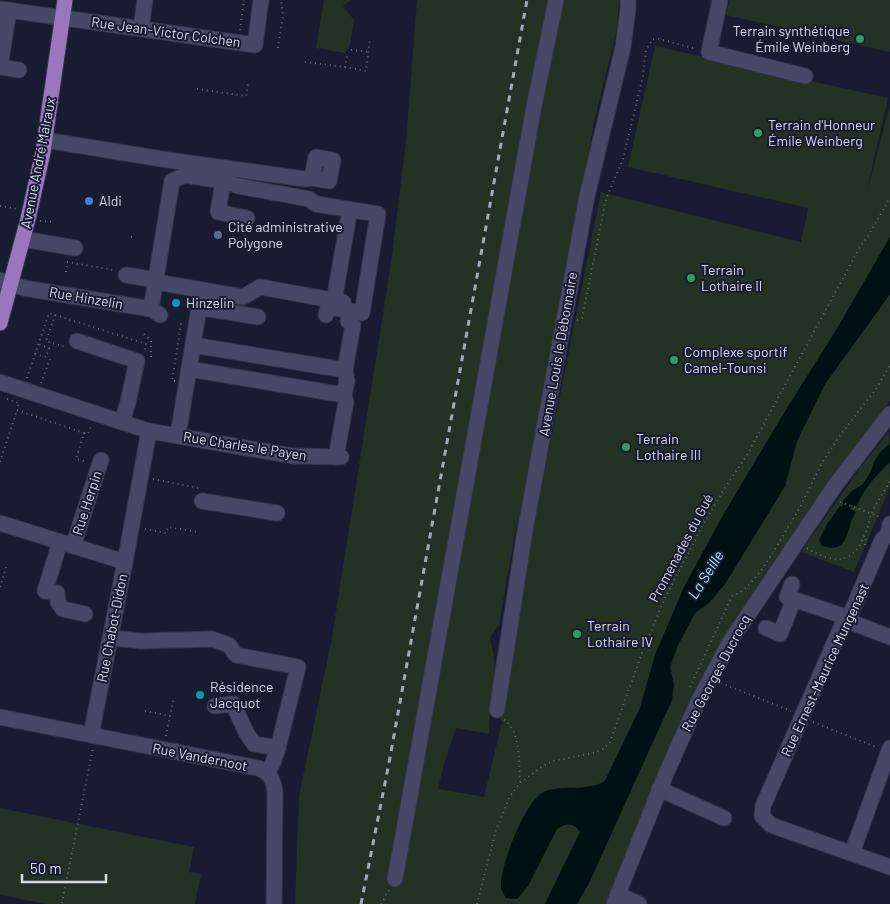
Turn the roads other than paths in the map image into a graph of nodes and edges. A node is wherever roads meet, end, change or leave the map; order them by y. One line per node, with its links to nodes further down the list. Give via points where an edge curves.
1 (65, 0): 8 (main road, Avenue André Malraux)
2 (145, 0): 9 (street)
3 (261, 0): 9 (street, Rue Jean-Victor Colchen, via 255,44)
4 (556, 0): 63 (street, via 534,106)
5 (628, 0): 53 (street, Avenue Louis le Débonnaire, via 623,47 587,196 525,531)
6 (720, 0): 11 (street, via 709,52)
7 (4, 9): 8 (street, Rue Jean-Victor Colchen); 10 (street, via 0,67)
8 (63, 18): 9 (street, Rue Jean-Victor Colchen); 12 (main road, Avenue André Malraux)
9 (141, 28)
10 (19, 70)
11 (805, 76)
12 (45, 140): 13 (street); 17 (main road, Avenue André Malraux)
13 (312, 178)
14 (224, 181): 15 (street); 16 (street, via 218,212); 20 (street, via 185,175 172,181)
15 (350, 209): 23 (street); 24 (street, via 378,214)
16 (247, 218)
17 (23, 239): 18 (street); 21 (main road, Avenue André Malraux)
18 (75, 248)
19 (122, 273): 20 (street)
20 (156, 281): 21 (street, Rue Hinzelin, via 156,312); 22 (street)
21 (6, 282): 29 (main road, Avenue André Malraux)
22 (202, 290): 23 (street, via 243,296 260,287); 25 (street)
23 (333, 300): 24 (street)
24 (364, 305): 26 (street, via 362,313 328,307)
25 (199, 310): 27 (street); 31 (street)
26 (326, 315)
27 (258, 317)
28 (348, 321): 33 (street, via 353,325)
29 (0, 323)
30 (77, 341): 37 (street, via 137,361)
31 (193, 345): 32 (street); 33 (street)
32 (189, 369): 35 (street); 39 (street)
33 (344, 370): 35 (street, via 347,381)
34 (0, 382): 37 (street, Rue Charles le Payen)
35 (344, 395): 39 (street, Rue Charles le Payen, via 346,402 339,457 294,456)
36 (890, 414): 59 (street, Rue Georges Ducrocq, via 836,484 735,632 697,704)
37 (122, 422): 38 (street, Rue Charles le Payen)
38 (149, 430): 39 (street, Rue Charles le Payen); 46 (street)
39 (178, 435)
40 (100, 463): 45 (street, Rue Herpin)
41 (203, 495): 42 (street)
42 (277, 513)
43 (0, 523): 45 (street, Rue Chabot-Didon)
44 (887, 527): 48 (street, Rue Ernest-Maurice Mungenast)
45 (67, 544): 46 (street, Rue Chabot-Didon); 47 (street, Rue Herpin, via 45,591 64,595 58,602 64,609)
46 (125, 562): 51 (street, Rue Chabot-Didon)
47 (85, 614)
48 (849, 620): 49 (street, via 793,591 780,634); 50 (street); 61 (street, Rue Ernest-Maurice Mungenast, via 843,623 762,816 771,825)
49 (766, 628)
50 (890, 637)
51 (110, 638): 55 (street, Rue Chabot-Didon); 56 (street, via 141,641 212,639 229,645 236,655 298,667)
52 (215, 706): 56 (street, via 233,704 254,744)
53 (497, 710)
54 (0, 717): 55 (street, Rue Vandernoot)
55 (93, 736): 58 (street, Rue Vandernoot)
56 (278, 748): 58 (street)
57 (889, 750): 61 (street)
58 (267, 772): 65 (street, Rue Vandernoot, via 275,791)
59 (660, 789): 60 (street); 64 (street, Rue Georges Ducrocq)
60 (724, 818)
61 (852, 853): 62 (street)
62 (890, 867)
63 (395, 879)
64 (616, 899): 66 (street)
65 (274, 904)
66 (639, 904)

